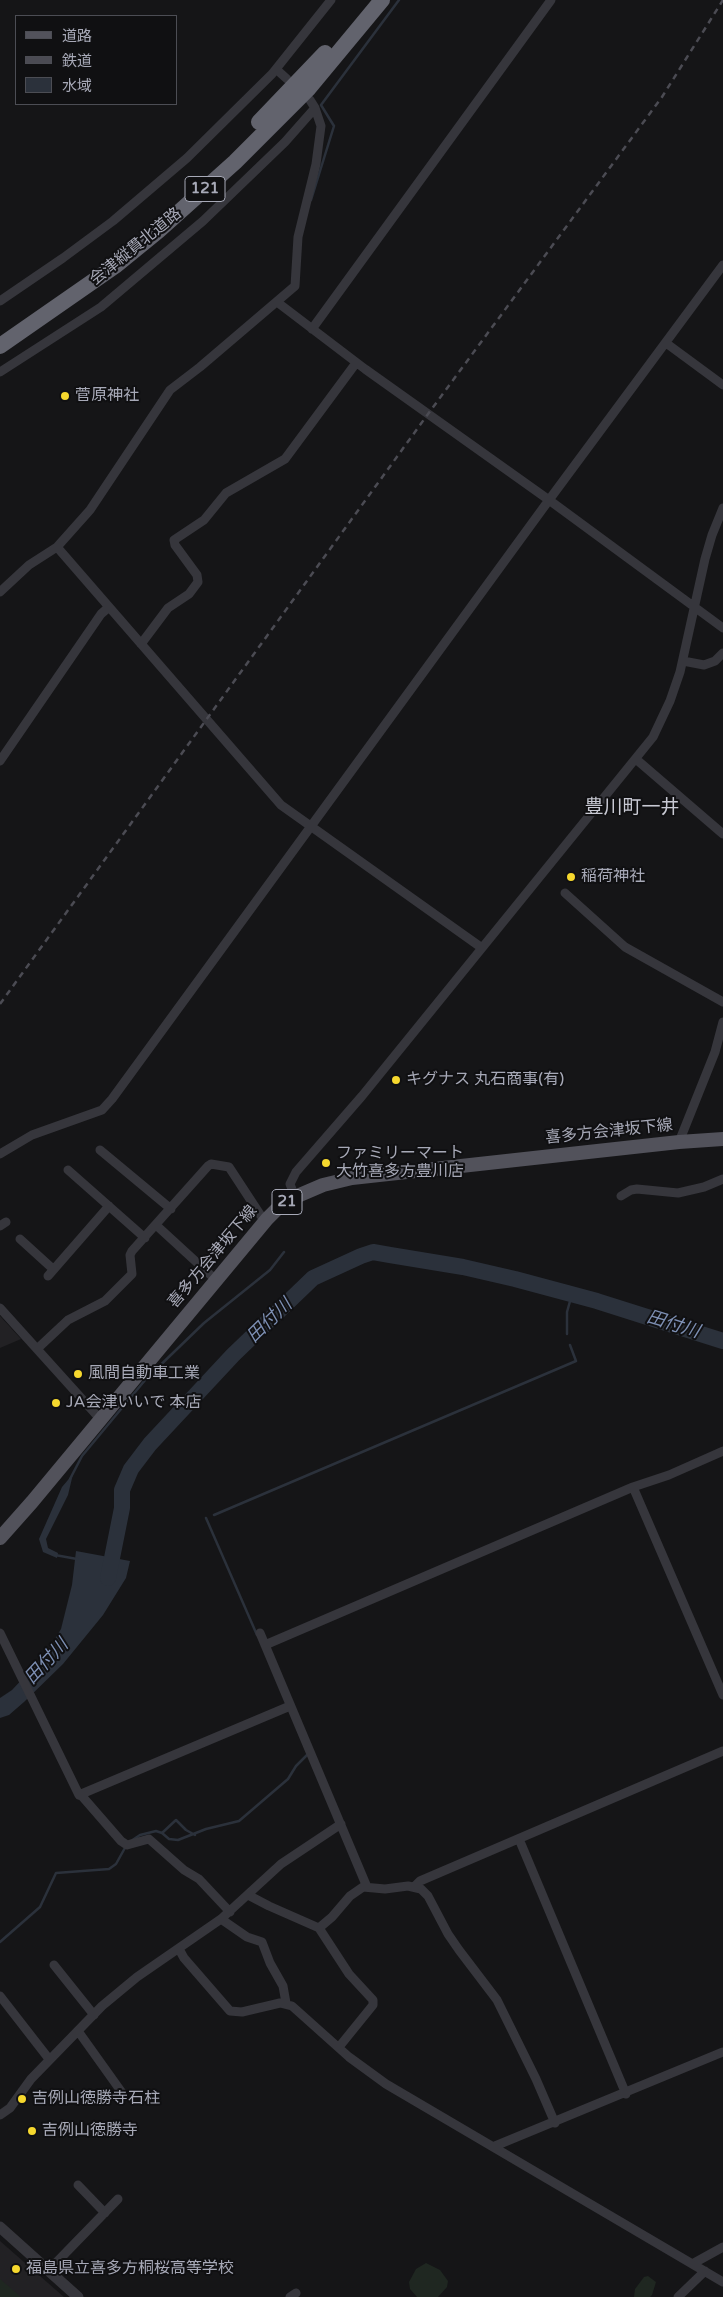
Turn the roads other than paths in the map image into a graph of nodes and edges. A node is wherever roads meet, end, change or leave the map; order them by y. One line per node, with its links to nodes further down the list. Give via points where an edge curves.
1 (331, 0): 5 (street)
2 (369, 0): 13 (highway, 会津縦貫北道路 / 121, via 324,55 153,224 59,297)
3 (382, 0): 15 (highway, 会津縦貫北道路 / 121, via 309,88 158,232)
4 (551, 0): 12 (street)
5 (276, 69): 6 (street); 10 (street, via 187,158 148,192 63,258)
6 (287, 79)
7 (310, 100): 8 (street)
8 (315, 108): 11 (street, via 321,126 316,164 298,237 295,286); 17 (street, via 285,142 203,221 123,289 101,307)
9 (723, 265): 14 (street)
10 (0, 301)
11 (277, 302): 12 (street); 21 (street, via 170,390 98,499)
12 (312, 329): 16 (street)
13 (0, 336)
14 (666, 343): 18 (street); 19 (street)
15 (0, 346)
16 (356, 363): 19 (street); 26 (street, via 285,459 226,493 204,520 174,540 174,546 197,575 198,582 189,594 168,608)
17 (0, 372)
18 (723, 385)
19 (549, 500): 24 (street); 31 (street)
20 (723, 508): 24 (street, via 705,559)
21 (57, 547): 22 (street); 23 (street)
22 (2, 587)
23 (109, 607): 26 (street); 30 (street)
24 (696, 608): 25 (street); 28 (street)
25 (723, 628)
26 (141, 644): 31 (street, via 273,797)
27 (723, 653): 28 (street, via 704,665)
28 (682, 661): 29 (street, via 660,725)
29 (636, 760): 32 (street); 34 (street)
30 (0, 761)
31 (313, 826): 34 (street); 40 (street, via 108,1105 32,1135)
32 (723, 834)
33 (566, 893): 35 (street, via 625,947)
34 (482, 948): 44 (street, via 296,1172 290,1184)
35 (723, 1002)
36 (723, 1022): 38 (street, via 715,1052)
37 (723, 1139): 38 (main road, 喜多方会津坂下線 / 21)
38 (679, 1142): 44 (main road, 喜多方会津坂下線 / 21, via 352,1178 323,1185)
39 (100, 1150): 46 (street)
40 (0, 1154)
41 (68, 1170): 45 (street)
42 (723, 1179): 43 (street, via 704,1188 678,1193 637,1189)
43 (621, 1196)
44 (295, 1197): 47 (main road, 喜多方会津坂下線 / 21)
45 (109, 1206): 49 (street); 50 (street, via 51,1273)
46 (171, 1209): 47 (street, via 211,1164 229,1167); 48 (street)
47 (265, 1222): 51 (main road, 喜多方会津坂下線 / 21)
48 (156, 1225): 49 (street); 51 (street)
49 (144, 1238): 53 (street, via 130,1256 132,1274 110,1297 68,1320)
50 (20, 1239)
51 (216, 1280): 54 (main road, 喜多方会津坂下線 / 21)
52 (0, 1308): 53 (street)
53 (37, 1349): 54 (street)
54 (101, 1420): 57 (main road, 喜多方会津坂下線 / 21)
55 (723, 1451): 56 (street)
56 (633, 1487): 60 (street); 61 (street)
57 (0, 1538)
58 (0, 1633): 64 (street)
59 (260, 1633): 60 (street)
60 (265, 1645): 62 (street)
61 (723, 1695)
62 (290, 1706): 64 (street); 65 (street)
63 (723, 1751): 66 (street)
64 (81, 1795): 70 (street, via 127,1845 149,1839 198,1879)
65 (341, 1824): 67 (street); 69 (street, via 281,1864)
66 (519, 1838): 68 (street); 83 (street)
67 (367, 1886): 68 (street, via 376,1889); 72 (street, via 350,1896)
68 (415, 1886): 85 (street, via 428,1896 448,1934 497,2000)
69 (248, 1895): 70 (street); 72 (street)
70 (230, 1912): 71 (street)
71 (221, 1919): 73 (street); 76 (street, via 246,1937 262,1942 283,1986)
72 (319, 1928): 79 (street, via 335,1955 374,2003)
73 (179, 1948): 76 (street, via 230,2011 242,2012); 77 (street, via 137,1977)
74 (54, 1965): 77 (street)
75 (0, 1996): 81 (street)
76 (286, 2003): 79 (street)
77 (94, 2015): 78 (street)
78 (78, 2031): 81 (street); 82 (street)
79 (339, 2047): 86 (street, via 386,2084)
80 (723, 2052): 83 (street)
81 (49, 2058): 84 (street, via 10,2108)
82 (123, 2094)
83 (626, 2094): 85 (street)
84 (0, 2114)
85 (555, 2123): 86 (street)
86 (495, 2146): 92 (street)
87 (78, 2185): 89 (street)
88 (118, 2199): 89 (street)
89 (105, 2213): 93 (street)
90 (0, 2227): 93 (street)
91 (723, 2247): 92 (street)
92 (694, 2263): 94 (street)
93 (49, 2270): 96 (street)
94 (705, 2271): 95 (street); 97 (street)
95 (723, 2282)
96 (78, 2297)
97 (678, 2297)

